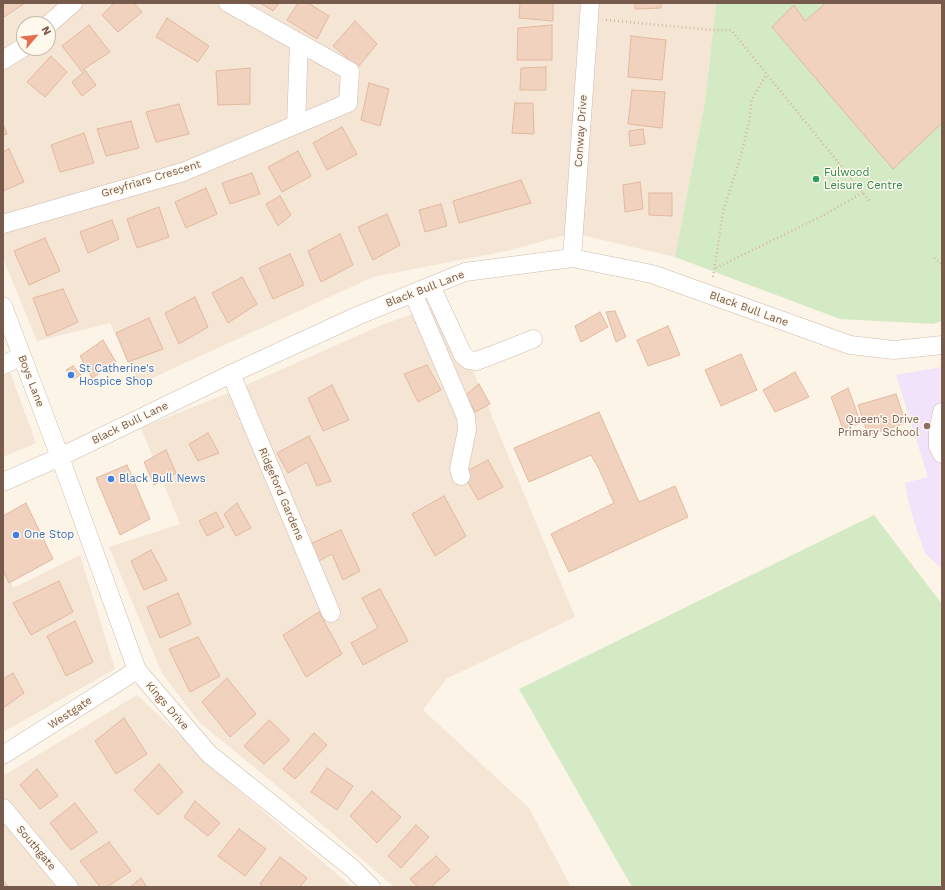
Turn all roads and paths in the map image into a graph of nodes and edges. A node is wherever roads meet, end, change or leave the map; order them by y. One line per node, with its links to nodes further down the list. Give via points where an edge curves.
1 (73, 3): 4 (street)
2 (228, 3): 5 (street, Greyfriars Crescent)
3 (590, 11): 8 (path, via 713,30 731,30); 13 (street, Conway Drive)
4 (56, 18)
5 (299, 43): 9 (street); 9 (street, Greyfriars Crescent, via 350,70 348,103)
6 (16, 52): 7 (street)
7 (3, 60)
8 (767, 74): 10 (path); 16 (path, via 752,99 743,148 723,212)
9 (296, 125): 12 (street, Greyfriars Crescent, via 183,172)
10 (864, 192): 11 (path); 16 (path, via 824,215)
11 (871, 202)
12 (3, 224)
13 (572, 258): 17 (street, Black Bull Lane, via 465,272); 19 (street, Black Bull Lane, via 652,274)
14 (934, 258): 15 (path)
15 (942, 264)
16 (715, 268): 19 (path)
17 (431, 286): 18 (street, Black Bull Lane); 21 (street, via 463,355 469,360 476,361)
18 (413, 293): 25 (street, Black Bull Lane); 29 (street, via 466,417 467,430 459,469)
19 (710, 295): 22 (street, Black Bull Lane, via 850,346 894,350)
20 (3, 306): 23 (street, Boys Lane)
21 (533, 339)
22 (942, 345)
23 (22, 356): 24 (street); 28 (street, Boys Lane)
24 (3, 365)
25 (231, 374): 28 (street, Black Bull Lane); 31 (street, Ridgeford Gardens)
26 (942, 412): 27 (street, via 938,433 938,446)
27 (942, 454)
28 (60, 457): 30 (street, Black Bull Lane); 32 (street, Kings Drive)
29 (461, 476)
30 (3, 482)
31 (331, 613)
32 (137, 670): 33 (street, Westgate); 36 (street, Kings Drive, via 209,754 352,868)
33 (3, 755)
34 (3, 808): 35 (street, Southgate)
35 (69, 887)
36 (371, 887)

